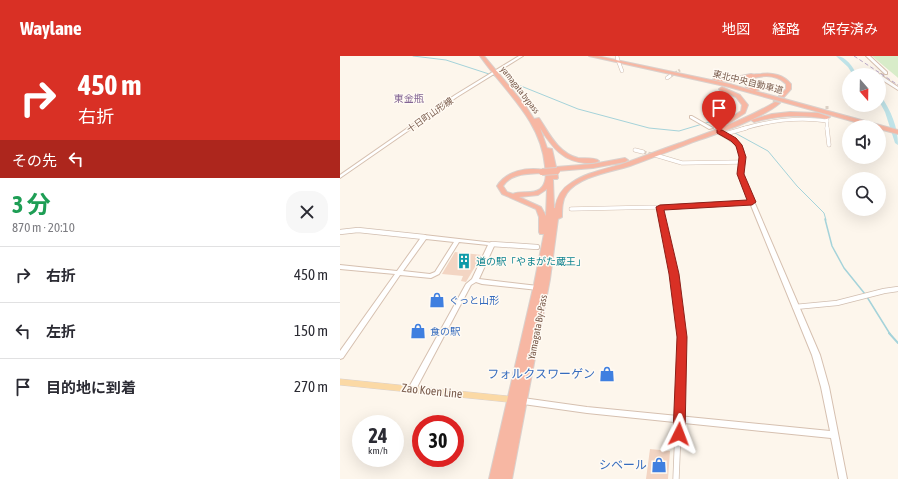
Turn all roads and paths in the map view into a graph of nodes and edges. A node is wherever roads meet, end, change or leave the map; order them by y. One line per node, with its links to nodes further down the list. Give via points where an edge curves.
1 (482, 56): 11 (highway, yamagata bypass)
2 (487, 56): 11 (highway, yamagata bypass)
3 (522, 56): 11 (street, 十日町山形線)
4 (591, 56): 7 (highway, 東北中央自動車道); 8 (highway, 東北中央自動車道)
5 (617, 56): 7 (street)
6 (868, 56): 9 (street)
7 (619, 62): 10 (street); 16 (highway, 東北中央自動車道, via 738,88); 16 (highway, via 710,79 731,79 759,74 778,75 793,84 792,89 784,96 789,86 786,80 781,78 759,75 746,79 746,82 748,86 760,91)
8 (632, 66): 16 (highway, 東北中央自動車道); 20 (highway, via 718,88 738,96 745,105 743,112)
9 (881, 68)
10 (622, 71)
11 (496, 72): 17 (highway, yamagata bypass, via 515,90); 31 (street, 十日町山形線, via 456,96); 32 (highway, yamagata bypass, via 537,129 545,151)
12 (886, 81): 13 (street)
13 (898, 89)
14 (775, 103): 20 (highway, via 762,112)
15 (691, 117): 19 (street)
16 (844, 117): 18 (highway, 東北中央自動車道); 20 (highway, via 808,113 782,114)
17 (536, 118): 26 (highway, via 559,151 570,158 588,162); 40 (highway, yamagata bypass, via 548,145 554,173 556,198)
18 (853, 120)
19 (711, 128)
20 (721, 130): 24 (street, via 782,119 827,120); 26 (highway); 27 (highway); 28 (street, via 739,145)
21 (886, 130): 23 (highway, 東北中央自動車道)
22 (886, 130): 23 (highway)
23 (898, 133)
24 (829, 145)
25 (635, 150): 26 (street)
26 (644, 153): 29 (highway, via 609,164)
27 (654, 155): 28 (street, via 682,163); 29 (highway, via 602,166); 40 (highway, via 574,183 565,191 560,202 557,235)
28 (742, 162): 33 (street, via 740,174)
29 (557, 170): 30 (highway, bridge)
30 (542, 171): 32 (highway, via 513,177 504,185 506,190 516,195 533,194 545,187); 42 (highway, via 511,175 503,180 500,186 504,193 539,208 543,217)
31 (340, 177)
32 (549, 178): 42 (highway, Yamagata By-Pass, via 550,216)
33 (752, 202): 34 (street); 48 (street)
34 (660, 207): 35 (street); 53 (street, via 681,323)
35 (571, 209)
36 (340, 232): 37 (street, via 358,230)
37 (424, 237): 38 (street); 44 (street)
38 (457, 241): 39 (street); 44 (street, via 434,275)
39 (492, 244): 41 (street); 45 (street)
40 (552, 245): 52 (highway, Yamagata By-Pass)
41 (537, 247)
42 (543, 263): 46 (highway, Yamagata By-Pass)
43 (340, 267): 44 (street)
44 (398, 274): 49 (street)
45 (475, 280): 46 (street); 51 (street, via 469,284)
46 (538, 288): 52 (highway, Yamagata By-Pass)
47 (898, 289): 48 (street, via 863,295 825,306)
48 (796, 307): 54 (street, via 816,355)
49 (340, 356)
50 (340, 382): 51 (main road, Zao Koen Line)
51 (412, 389): 52 (main road, Zao Koen Line)
52 (518, 400): 53 (street); 55 (highway, Yamagata By-Pass); 56 (highway, Yamagata By-Pass)
53 (680, 420): 54 (street); 57 (street)
54 (835, 435): 58 (street)
55 (495, 479)
56 (506, 479)
57 (676, 479)
58 (843, 479)

